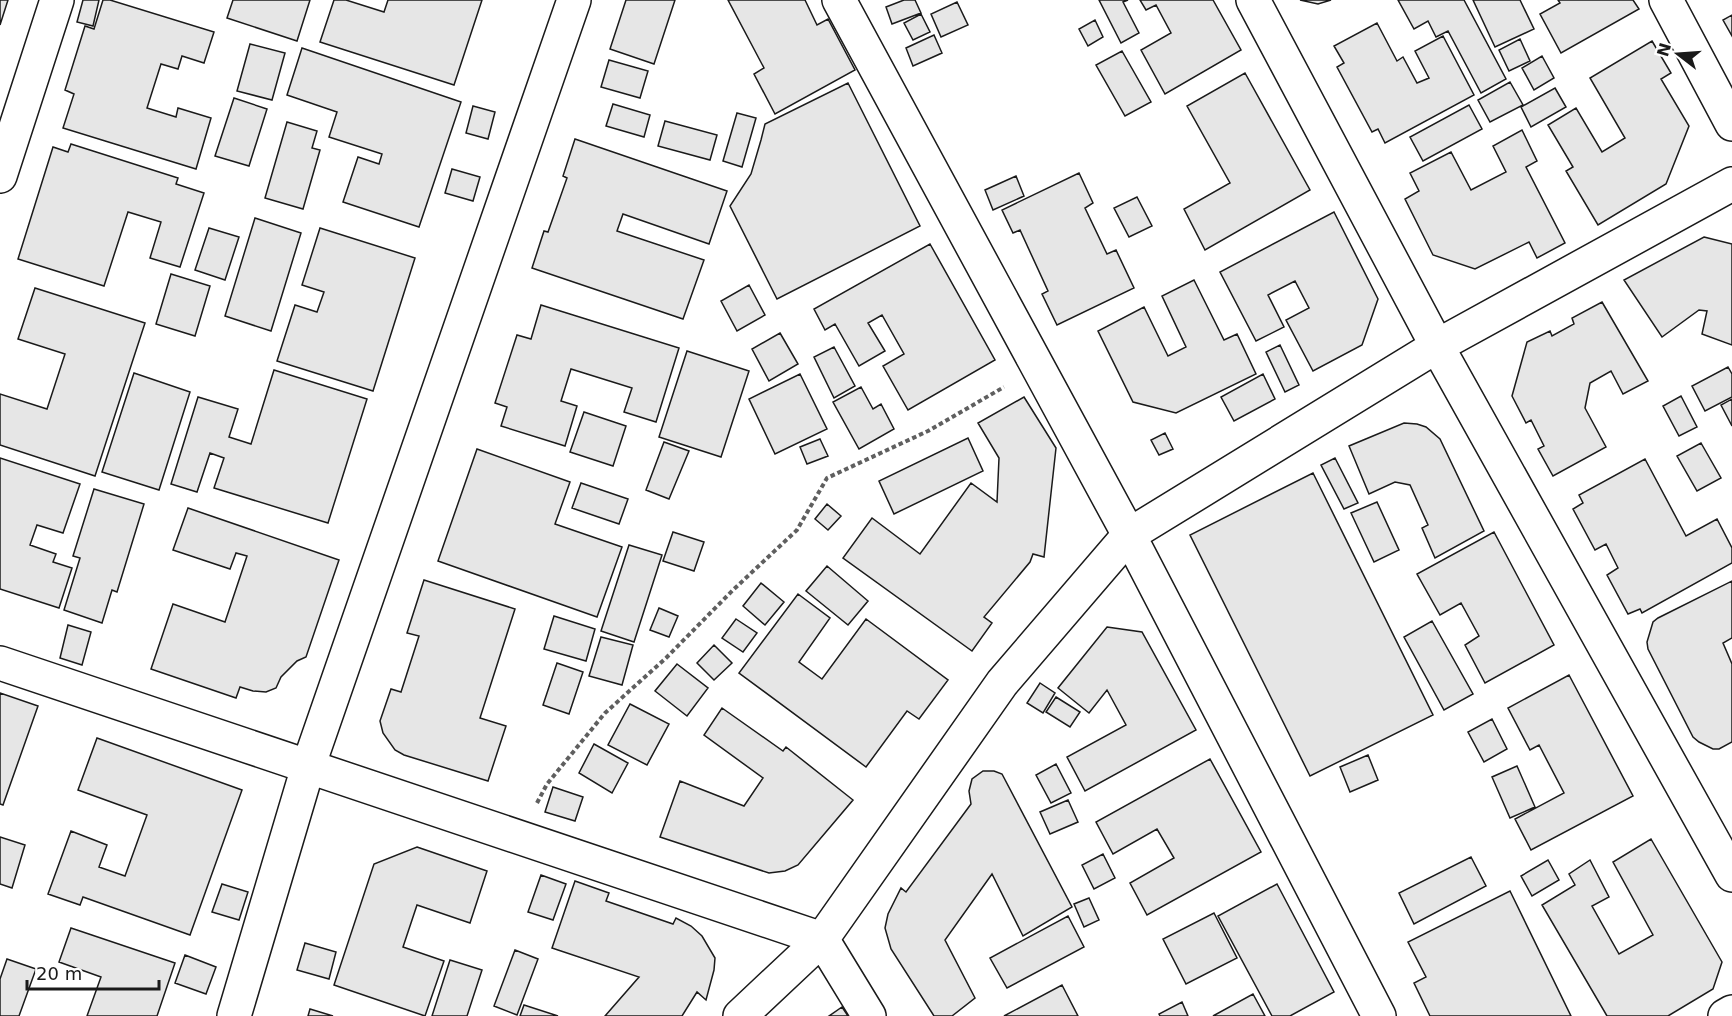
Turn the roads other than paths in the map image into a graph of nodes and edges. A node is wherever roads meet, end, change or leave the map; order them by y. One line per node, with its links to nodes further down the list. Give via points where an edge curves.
1 (57, 0): 7 (street)
2 (574, 0): 12 (street)
3 (839, 0): 10 (street)
4 (1253, 0): 9 (street)
5 (1666, 0): 6 (street)
6 (1732, 124)
7 (0, 176)
8 (1732, 184): 9 (street)
9 (1437, 346): 10 (street); 13 (street)
10 (1129, 536): 14 (street, via 1002,683); 19 (street)
11 (0, 663): 12 (street)
12 (308, 767): 14 (street); 16 (street)
13 (1732, 875)
14 (822, 939): 17 (street); 18 (street)
15 (1732, 1012): 20 (street)
16 (234, 1016)
17 (740, 1016)
18 (869, 1016)
19 (1379, 1016)
20 (1725, 1016)

